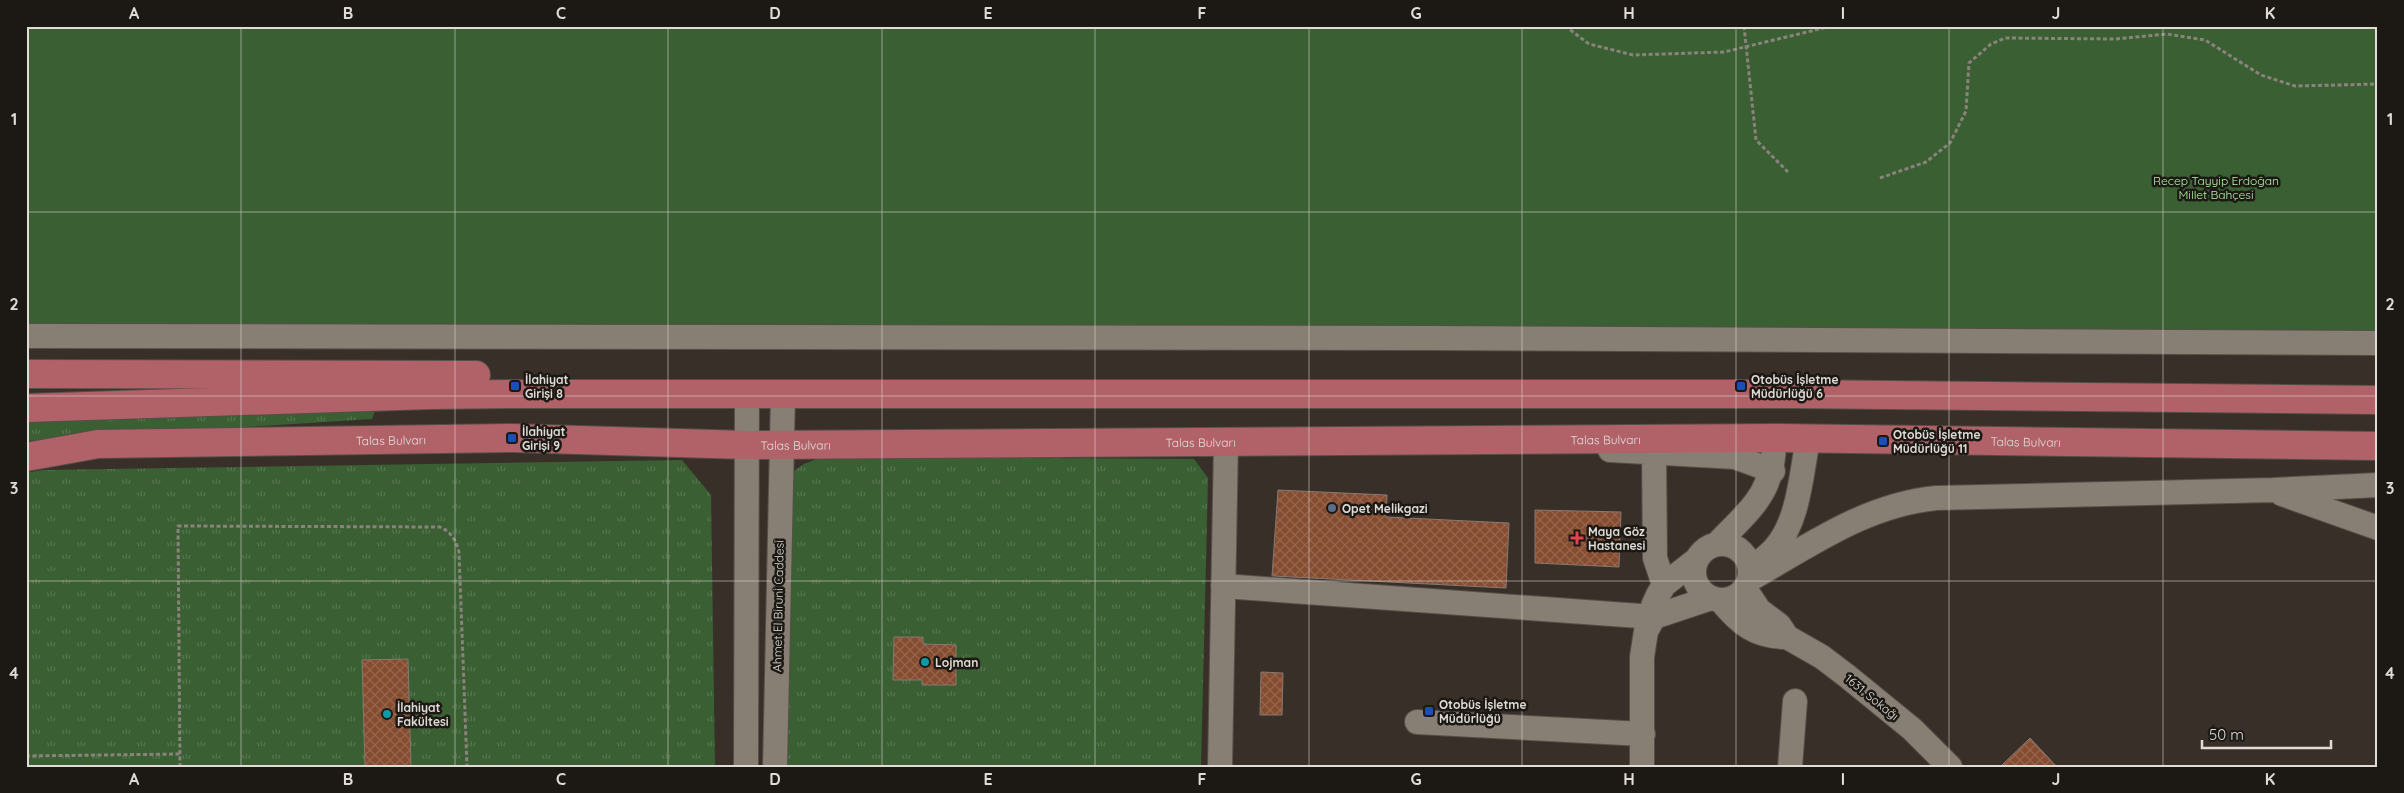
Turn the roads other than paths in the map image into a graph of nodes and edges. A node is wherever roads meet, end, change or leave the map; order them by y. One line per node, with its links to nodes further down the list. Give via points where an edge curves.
1 (26, 336): 2 (street, via 1427,338)
2 (2378, 344)
3 (26, 374): 4 (main road, via 1751,376)
4 (2378, 381)
5 (747, 394): 6 (main road); 8 (main road, via 429,395); 13 (street)
6 (783, 394): 7 (main road, via 1793,394); 14 (street, Ahmet El Biruni Caddesi)
7 (2378, 400)
8 (26, 408)
9 (1774, 438): 10 (main road, Talas Bulvarı); 11 (main road, Talas Bulvarı); 18 (street)
10 (1808, 440): 15 (main road, Talas Bulvarı); 21 (street)
11 (1506, 441): 12 (main road, Talas Bulvarı); 16 (street)
12 (1226, 442): 14 (main road, Talas Bulvarı); 28 (street)
13 (746, 445): 14 (main road, Talas Bulvarı); 17 (main road, Talas Bulvarı, via 512,438 98,444); 35 (street)
14 (782, 445): 36 (street, Ahmet El Biruni Caddesi)
15 (2378, 446)
16 (1654, 454): 18 (street, via 1736,457); 27 (street, via 1655,558)
17 (26, 457)
18 (1773, 471): 24 (street, via 1759,499)
19 (2378, 485): 20 (street)
20 (2273, 490): 22 (street); 23 (street, via 1928,499 1870,513)
21 (1791, 518): 23 (street); 26 (street, via 1776,547)
22 (2378, 528)
23 (1828, 535): 26 (street)
24 (1717, 544): 25 (street, via 1701,553); 26 (street, via 1735,547 1743,553)
25 (1696, 560): 27 (street); 29 (street, via 1694,569 1698,587)
26 (1748, 580): 29 (street, via 1738,595); 31 (street, 1631. Sokağı, via 1759,610 1779,625)
27 (1664, 585): 30 (street, via 1653,606)
28 (1223, 586): 30 (street); 37 (street)
29 (1716, 599): 30 (street); 31 (street, 1631. Sokağı, via 1747,627 1769,637)
30 (1654, 617): 34 (street, via 1643,644)
31 (1787, 637): 40 (street, 1631. Sokağı, via 1847,676 1912,729)
32 (1795, 701): 39 (street)
33 (1418, 722): 34 (street)
34 (1643, 734): 38 (street)
35 (746, 767)
36 (775, 767)
37 (1220, 767)
38 (1642, 767)
39 (1790, 767)
40 (1950, 767)

